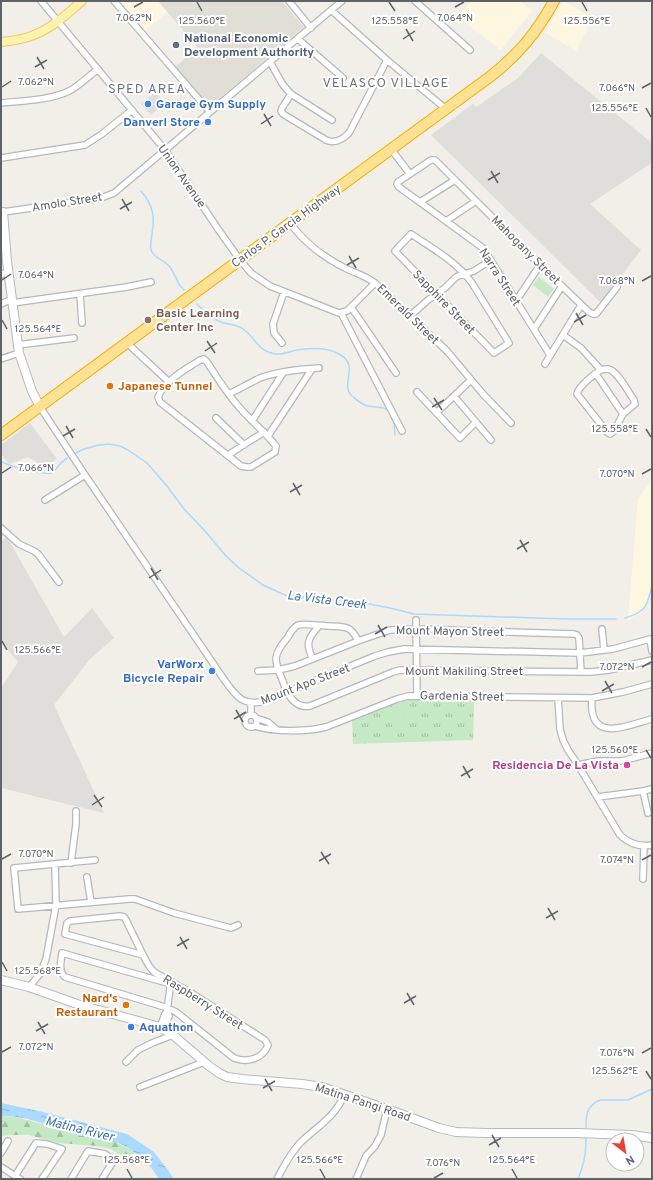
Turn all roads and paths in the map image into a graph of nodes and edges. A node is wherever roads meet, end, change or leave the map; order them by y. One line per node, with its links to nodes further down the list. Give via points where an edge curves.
1 (41, 1): 9 (street, Union Avenue)
2 (82, 1): 9 (main road)
3 (114, 1): 22 (street)
4 (289, 1): 10 (street)
5 (342, 1): 8 (street, Amolo Street)
6 (415, 1): 13 (street)
7 (554, 1): 20 (highway, Carlos P. Garcia Highway, via 535,33 513,57)
8 (331, 10): 10 (street, Amolo Street); 14 (street)
9 (58, 21): 12 (main road, via 33,36); 16 (street, Union Avenue)
10 (311, 28): 11 (street, Amolo Street)
11 (298, 39): 15 (street, Amolo Street); 17 (street)
12 (1, 42)
13 (470, 50)
14 (387, 60): 18 (street, via 348,133 338,141 326,140 283,114 281,110); 20 (street)
15 (270, 62): 18 (street); 22 (street, Amolo Street)
16 (98, 69): 19 (street, via 76,87 64,93); 21 (street, Union Avenue)
17 (343, 78)
18 (291, 94): 23 (street)
19 (1, 103)
20 (446, 109): 24 (highway, Carlos P. Garcia Highway)
21 (132, 110): 25 (street, Union Avenue); 26 (street, via 85,145)
22 (210, 112): 25 (street, Amolo Street)
23 (332, 120)
24 (391, 149): 27 (street); 33 (highway, Carlos P. Garcia Highway)
25 (165, 150): 31 (street, Amolo Street, via 110,195); 35 (street, Union Avenue)
26 (1, 158)
27 (410, 174): 28 (street, Mahogany Street, via 433,160); 30 (street, Narra Street, via 399,181 399,187)
28 (455, 180): 29 (street, Mahogany Street); 30 (street)
29 (476, 201): 32 (street); 37 (street, Mahogany Street)
30 (420, 202): 32 (street, Narra Street)
31 (2, 212): 34 (street)
32 (446, 221): 36 (street, Narra Street, via 479,244)
33 (290, 223): 35 (highway, Carlos P. Garcia Highway); 41 (street, Emerald Street, via 321,253 346,269)
34 (3, 246): 38 (street)
35 (240, 260): 44 (street, Union Avenue, via 262,282); 58 (highway, Carlos P. Garcia Highway)
36 (491, 260): 39 (street); 48 (street, Narra Street)
37 (540, 265): 42 (street, Mahogany Street); 48 (street)
38 (5, 273): 47 (street)
39 (466, 274): 46 (street, via 458,276); 46 (street, Sapphire Street, via 411,234 395,251); 46 (street, Sapphire Street, via 509,343 494,352)
40 (151, 282): 45 (street)
41 (376, 283): 51 (street); 53 (street, Emerald Street)
42 (562, 286): 50 (street, Mahogany Street); 55 (street)
43 (617, 287): 50 (street, Mahogany Street, via 598,313 589,312)
44 (284, 292): 52 (street, Union Avenue); 59 (street, via 273,324 274,333)
45 (80, 294): 47 (street); 54 (street)
46 (436, 294): 53 (street)
47 (12, 301): 49 (street); 60 (street)
48 (516, 301): 55 (street, Narra Street)
49 (1, 304)
50 (581, 305): 56 (street)
51 (351, 307): 52 (street); 68 (street)
52 (341, 313): 82 (street)
53 (410, 316): 70 (street, Emerald Street)
54 (82, 323)
55 (534, 329): 61 (street, Narra Street)
56 (562, 335): 61 (street); 66 (street, via 581,348)
57 (74, 338): 60 (street)
58 (128, 343): 71 (street); 75 (highway, Carlos P. Garcia Highway)
59 (282, 343)
60 (18, 349): 62 (street); 75 (street)
61 (550, 355): 63 (street)
62 (1, 359)
63 (545, 364)
64 (319, 368): 65 (street)
65 (312, 369): 67 (street); 85 (street)
66 (601, 370): 69 (street); 77 (street, via 608,368 613,371 634,400 634,405)
67 (283, 373): 73 (street, via 260,378); 79 (street)
68 (396, 373)
69 (596, 374): 77 (street); 77 (street, via 578,389 578,396 609,434 612,434)
70 (471, 380): 74 (street); 81 (street, Emerald Street)
71 (169, 382): 73 (street, via 204,359); 88 (street, via 158,400)
72 (417, 392): 76 (street)
73 (229, 394): 79 (street)
74 (454, 396): 76 (street); 80 (street)
75 (40, 407): 84 (highway, Carlos P. Garcia Highway); 89 (street, Mount Apo Street)
76 (436, 412): 80 (street, via 460,438)
77 (623, 414)
78 (216, 418): 87 (street)
79 (252, 421): 83 (street)
80 (476, 422): 86 (street)
81 (511, 423)
82 (402, 431)
83 (264, 432): 85 (street); 87 (street)
84 (1, 435)
85 (268, 436): 88 (street, via 276,446 275,452 251,467 241,466)
86 (491, 440)
87 (244, 445): 88 (street)
88 (228, 455)
89 (85, 475): 90 (street); 113 (street, Mount Apo Street, via 232,691 241,700)
90 (46, 500)
91 (1, 528): 92 (street, via 19,544 38,554)
92 (59, 582)
93 (416, 620): 95 (street)
94 (319, 626): 97 (street, via 349,628); 102 (street, via 308,644); 104 (street, via 301,624 292,630 277,654)
95 (416, 629): 97 (street, Mount Mayon Street, via 390,630); 98 (street); 101 (street, Mount Mayon Street, via 572,633 579,638)
96 (602, 629): 99 (street)
97 (358, 641): 102 (street, Mount Mayon Street)
98 (416, 649): 101 (street, Mount Apo Street); 105 (street); 109 (street, Mount Apo Street, via 388,652)
99 (604, 650): 100 (street, Mount Apo Street, via 650,639); 101 (street, Mount Apo Street)
100 (652, 651)
101 (580, 653): 107 (street)
102 (313, 659): 104 (street, Mount Mayon Street)
103 (652, 660): 107 (street, Mount Makiling Street, via 608,670)
104 (278, 670): 106 (street, Mount Mayon Street); 109 (street)
105 (416, 670): 107 (street, Mount Makiling Street); 109 (street, Mount Makiling Street, via 393,672 304,707 292,700); 110 (street)
106 (258, 671)
107 (581, 672)
108 (652, 684): 112 (street, Gardenia Street)
109 (287, 692): 113 (street, Mount Apo Street, via 265,701)
110 (417, 695): 111 (street, Gardenia Street); 118 (street, Gardenia Street, via 397,699 326,728)
111 (558, 698): 112 (street, Gardenia Street); 120 (street, via 563,740)
112 (592, 698): 116 (street, via 593,716 597,724 604,728 614,729)
113 (251, 703): 114 (street)
114 (251, 714): 115 (street); 117 (street, via 245,717 245,723 249,727)
115 (256, 718): 117 (street); 118 (street, Gardenia Street, via 268,722)
116 (652, 719)
117 (255, 726): 118 (street, Gardenia Street)
118 (276, 729)
119 (652, 753): 120 (street, via 622,761 598,761)
120 (578, 765): 123 (street)
121 (652, 789): 122 (street)
122 (643, 791): 123 (street); 125 (street)
123 (598, 797): 127 (street, via 626,841)
124 (76, 811): 129 (street)
125 (648, 812)
126 (652, 845): 127 (street)
127 (644, 846): 132 (street)
128 (95, 860): 129 (street)
129 (71, 863): 130 (street)
130 (56, 864): 134 (street); 134 (street, via 14,868 18,909)
131 (87, 877): 133 (street)
132 (643, 879)
133 (91, 902): 134 (street); 135 (street, via 135,899 174,913 227,927)
134 (56, 905): 141 (street, via 46,959 40,974)
135 (238, 925)
136 (143, 955): 136 (street, Raspberry Street, via 124,917 68,922 65,934); 137 (street, Raspberry Street)
137 (154, 972): 138 (street); 140 (street, Raspberry Street)
138 (151, 978): 140 (street); 142 (street, via 62,953 61,970 65,977)
139 (1, 980): 141 (street, Matina Pangi Road)
140 (171, 983): 142 (street); 142 (street, Raspberry Street, via 265,1040 268,1045 265,1051 253,1060 237,1059 176,1012)
141 (30, 987): 143 (street, Matina Pangi Road, via 71,1002)
142 (168, 1010): 143 (street)
143 (162, 1028): 144 (street, Matina Pangi Road)
144 (173, 1035): 145 (street, via 138,1050); 146 (street, Matina Pangi Road)
145 (126, 1062)
146 (204, 1062): 147 (street); 148 (street, Matina Pangi Road, via 219,1073 232,1078 313,1085)
147 (140, 1088)
148 (344, 1095): 149 (street, Matina Pangi Road); 158 (street, via 332,1115 289,1156)
149 (387, 1109): 150 (street, Matina Pangi Road, via 456,1132 576,1133); 159 (street, via 381,1135 366,1156)
150 (652, 1138)
151 (8, 1141): 152 (street)
152 (1, 1152)
153 (1, 1167): 154 (street)
154 (18, 1177): 155 (street, via 36,1143 62,1149)
155 (42, 1179)
156 (71, 1179): 157 (street, via 88,1151 105,1154 114,1160)
157 (102, 1179)
158 (277, 1179)
159 (356, 1179)

